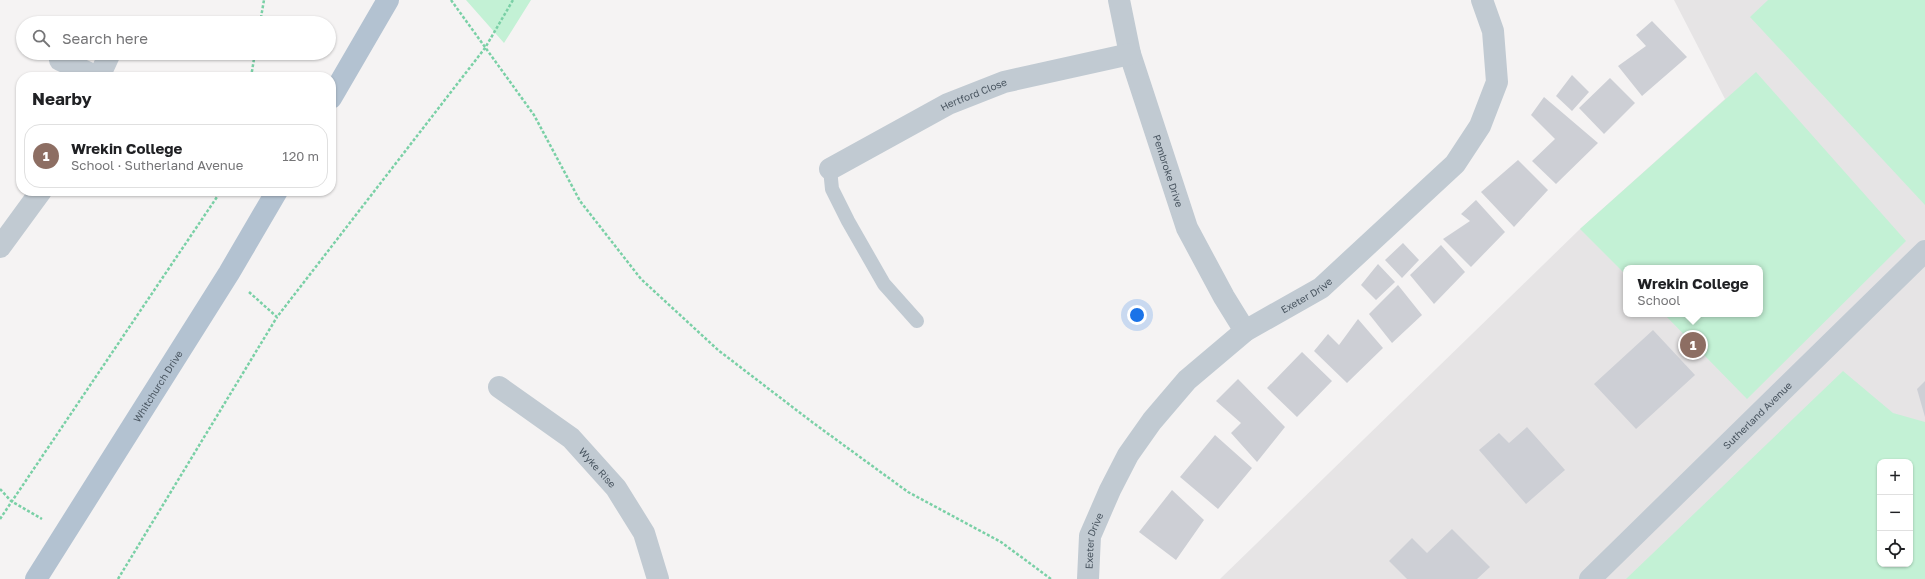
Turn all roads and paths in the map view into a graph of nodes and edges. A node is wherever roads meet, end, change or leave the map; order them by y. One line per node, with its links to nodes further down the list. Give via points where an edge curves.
1 (264, 0): 7 (path)
2 (388, 0): 16 (main road)
3 (451, 0): 8 (path)
4 (513, 0): 8 (path)
5 (1119, 0): 9 (street, Pembroke Drive)
6 (1482, 0): 26 (street, Exeter Drive, via 1493,31 1497,82 1480,126 1455,164 1321,288)
7 (261, 16)
8 (485, 48): 24 (path); 35 (path, via 534,115 580,201 641,278 663,299 718,350 902,488 1001,542)
9 (1130, 54): 17 (street, Hertford Close, via 1004,82 948,104); 26 (street, Pembroke Drive, via 1187,228)
10 (60, 60): 13 (street)
11 (107, 60): 14 (street)
12 (254, 60): 15 (path)
13 (88, 72)
14 (101, 72)
15 (252, 72)
16 (336, 89)
17 (830, 169): 25 (lane, via 832,189 884,284)
18 (37, 196): 21 (street)
19 (218, 196): 29 (path)
20 (274, 196): 23 (main road, Whitchurch Drive)
21 (0, 247)
22 (1925, 251): 37 (street, Sutherland Avenue)
23 (229, 273): 24 (path); 31 (main road, Whitchurch Drive)
24 (277, 317): 33 (path)
25 (917, 321)
26 (1245, 331): 36 (street, Exeter Drive, via 1187,380 1152,421 1128,455 1090,536)
27 (499, 387): 34 (street, Wyke Rise, via 571,438 616,488 644,532)
28 (0, 489): 29 (path)
29 (11, 501): 30 (path); 31 (path)
30 (0, 518)
31 (65, 533): 32 (main road, Whitchurch Drive)
32 (36, 579)
33 (118, 579)
34 (658, 579)
35 (1052, 579)
36 (1088, 579)
37 (1590, 579)

